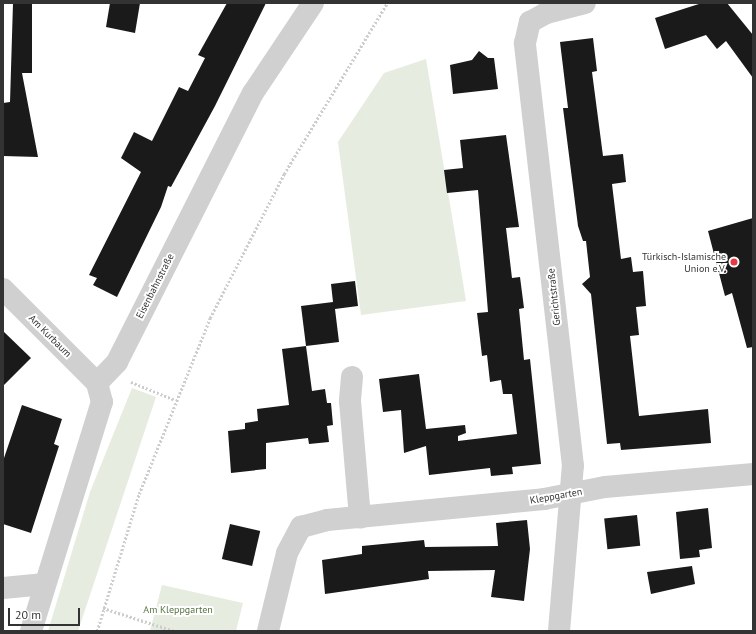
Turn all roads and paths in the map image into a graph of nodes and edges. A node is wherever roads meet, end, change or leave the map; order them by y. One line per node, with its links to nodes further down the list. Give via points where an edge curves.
1 (313, 3): 6 (street, Eisenbahnstraße, via 253,93 116,362)
2 (387, 3): 8 (path, via 330,92 244,247)
3 (585, 3): 10 (street, Gerichtstraße, via 546,13 530,22 525,44 573,466)
4 (3, 289): 6 (street, Am Kurbaum)
5 (352, 377): 11 (street, via 350,400)
6 (97, 383): 12 (street, via 102,402)
7 (134, 383): 8 (path)
8 (175, 400): 14 (path, via 139,494)
9 (753, 474): 10 (street, Kleppgarten)
10 (573, 492): 11 (street, Kleppgarten, via 544,499); 19 (street, Gerichtstraße)
11 (360, 518): 18 (street, Kleppgarten, via 301,527 287,553)
12 (45, 584): 13 (street); 15 (street)
13 (3, 588)
14 (103, 608): 16 (path); 17 (path)
15 (31, 631)
16 (97, 631)
17 (174, 631)
18 (268, 631)
19 (559, 631)

